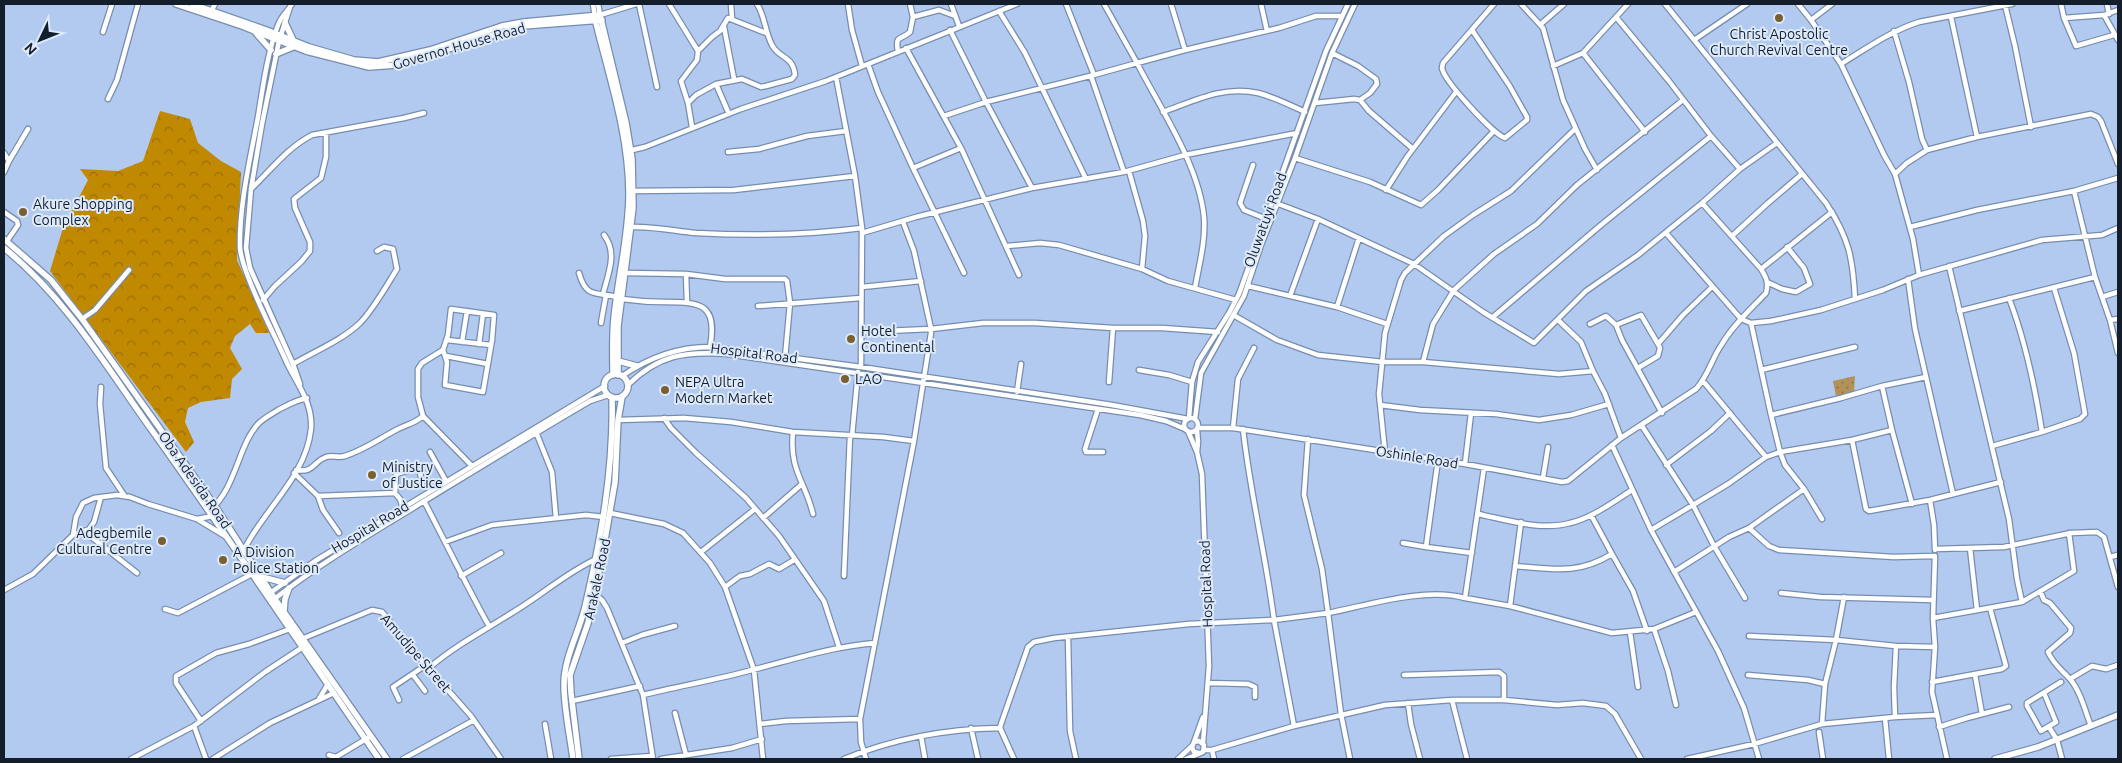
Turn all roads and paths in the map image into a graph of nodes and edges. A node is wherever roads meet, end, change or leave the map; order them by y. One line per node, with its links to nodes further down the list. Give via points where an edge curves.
1 (112, 4): 57 (street)
2 (138, 4): 84 (street, via 117,80)
3 (179, 4): 58 (main road, Governor House Road)
4 (192, 4): 36 (main road, Governor House Road)
5 (216, 4): 36 (street)
6 (593, 4): 45 (street)
7 (598, 4): 45 (street)
8 (638, 4): 45 (street); 82 (street)
9 (669, 4): 67 (street)
10 (731, 4): 46 (street)
11 (757, 4): 59 (street)
12 (848, 4): 75 (street)
13 (910, 4): 42 (street)
14 (951, 4): 40 (street)
15 (1017, 4): 34 (street)
16 (1066, 4): 77 (street)
17 (1104, 4): 72 (street)
18 (1171, 4): 66 (street)
19 (1261, 4): 55 (street)
20 (1348, 4): 41 (street, Oluwatuyi Road)
21 (1355, 4): 70 (street, Oluwatuyi Road)
22 (1494, 4): 54 (street)
23 (1521, 4): 50 (street)
24 (1564, 4): 50 (street)
25 (1628, 4): 43 (street)
26 (1664, 4): 62 (street)
27 (1747, 4): 62 (street)
28 (1798, 4): 48 (street)
29 (1832, 4): 48 (street)
30 (2012, 4): 35 (street)
31 (2061, 4): 47 (street)
32 (2107, 4): 39 (street)
33 (291, 5): 49 (street); 61 (street, via 281,18)
34 (1011, 5): 38 (street)
35 (2005, 5): 44 (street); 96 (street)
36 (212, 10): 61 (main road, Governor House Road)
37 (2118, 10): 39 (street)
38 (999, 11): 51 (street); 81 (street)
39 (2106, 14): 47 (street); 60 (street)
40 (955, 16): 42 (street, via 940,10); 51 (street)
41 (1341, 16): 55 (street, via 1316,16); 92 (street, Oluwatuyi Road)
42 (912, 17): 69 (street, via 910,32 896,42)
43 (1616, 17): 71 (street); 86 (street)
44 (1951, 17): 56 (street, via 1919,22); 105 (street)
45 (598, 18): 64 (main road, Governor House Road, via 548,19 502,26 384,62 354,60); 110 (main road)
46 (732, 18): 52 (street, via 727,19); 59 (street)
47 (2064, 18): 60 (street, via 2077,47)
48 (1811, 20): 74 (street)
49 (285, 23): 61 (street); 64 (main road)
50 (1541, 24): 76 (street)
51 (959, 26): 53 (street)
52 (724, 27): 67 (street); 79 (street)
53 (950, 30): 65 (street); 87 (street)
54 (1472, 30): 83 (street, via 1443,63 1448,82); 100 (street, via 1527,117 1505,138)
55 (1267, 31): 66 (street)
56 (1894, 31): 74 (street); 109 (street)
57 (104, 32)
58 (255, 32): 61 (main road, Governor House Road); 68 (main road)
59 (766, 32): 79 (street, via 773,48 792,64 794,77 761,86)
60 (2114, 35): 63 (street)
61 (277, 38): 64 (main road, Governor House Road); 68 (street)
62 (1694, 40): 106 (street)
63 (2118, 40)
64 (293, 44): 68 (main road)
65 (906, 48): 69 (street); 94 (street)
66 (1185, 50): 72 (street)
67 (698, 51): 88 (street, via 697,60 681,81)
68 (274, 52): 129 (street); 244 (street, via 247,179 240,250 248,277)
69 (898, 52): 73 (street)
70 (1332, 53): 85 (street, via 1376,79 1377,84); 89 (street, Oluwatuyi Road)
71 (1583, 53): 76 (street); 101 (street)
72 (1137, 63): 77 (street); 91 (street)
73 (868, 64): 75 (street); 118 (street)
74 (1841, 64): 124 (street)
75 (862, 66): 78 (street)
76 (1553, 66): 98 (street)
77 (1092, 75): 81 (street); 122 (street)
78 (836, 77): 93 (street); 99 (street)
79 (734, 79): 80 (street)
80 (716, 84): 88 (street); 93 (street)
81 (1042, 86): 87 (street); 127 (street)
82 (657, 87)
83 (1456, 92): 100 (street); 108 (street)
84 (108, 99)
85 (1360, 100): 89 (street); 108 (street)
86 (1683, 100): 101 (street); 104 (street)
87 (986, 102): 94 (street); 128 (street)
88 (688, 103): 95 (street)
89 (1315, 103): 114 (street, Oluwatuyi Road)
90 (424, 112): 102 (street)
91 (1163, 112): 92 (street, via 1212,94 1245,91 1265,95); 113 (street)
92 (1305, 112): 103 (street, Oluwatuyi Road)
93 (729, 114): 95 (street)
94 (944, 116): 107 (street)
95 (692, 127): 110 (street)
96 (2031, 127): 105 (street); 116 (street, via 2095,115 2103,126)
97 (28, 129): 115 (street)
98 (1575, 129): 120 (street); 156 (street, via 1511,192 1451,231)
99 (846, 131): 111 (street); 125 (street)
100 (1494, 131): 130 (street, via 1424,204 1418,205)
101 (1645, 132): 120 (street)
102 (326, 133): 129 (street, via 300,141); 185 (street, via 326,156 321,178 294,199 310,242 310,251)
103 (1297, 133): 113 (street); 139 (street, Oluwatuyi Road)
104 (1711, 136): 119 (street); 195 (street)
105 (1977, 137): 109 (street)
106 (1777, 143): 119 (street); 123 (street)
107 (962, 148): 118 (street); 133 (street)
108 (1413, 149): 130 (street)
109 (1927, 150): 124 (street)
110 (629, 151): 131 (main road)
111 (728, 152)
112 (4, 153): 115 (street)
113 (1185, 156): 122 (street); 174 (street, via 1204,217)
114 (1295, 158): 130 (street); 134 (street, Oluwatuyi Road)
115 (10, 161): 121 (street)
116 (2118, 164)
117 (1253, 166): 139 (street, via 1240,203 1244,210)
118 (913, 168): 138 (street)
119 (1740, 169): 135 (street)
120 (1597, 170): 176 (street)
121 (4, 172)
122 (1127, 172): 127 (street); 158 (street, via 1143,221)
123 (1802, 174): 137 (street); 148 (street)
124 (1895, 174): 143 (street)
125 (856, 176): 131 (street, via 734,190); 145 (street)
126 (2118, 178): 132 (street)
127 (1086, 179): 128 (street)
128 (1032, 188): 133 (street)
129 (251, 189): 185 (street, via 246,226 248,261)
130 (1386, 190)
131 (631, 191): 142 (main road); 181 (main road)
132 (2074, 191): 143 (street); 149 (street)
133 (984, 199): 138 (street); 152 (street)
134 (1276, 203): 140 (street); 171 (street, Oluwatuyi Road)
135 (1702, 203): 146 (street); 148 (street)
136 (4, 212): 151 (street, via 18,224)
137 (1832, 212): 153 (street); 184 (street, via 1851,252)
138 (934, 213): 141 (street); 164 (street)
139 (1264, 218): 186 (street, Oluwatuyi Road)
140 (1318, 219): 150 (street); 179 (street)
141 (903, 222): 145 (street); 169 (street)
142 (631, 227): 145 (street, via 746,235); 162 (main road)
143 (1910, 227): 166 (street)
144 (2118, 228): 149 (street, via 2102,235)
145 (862, 231): 172 (street)
146 (1666, 233): 173 (street); 199 (street, via 1598,282)
147 (604, 235): 178 (street, via 610,242 612,255)
148 (1732, 236): 159 (street)
149 (2085, 237): 157 (street, via 2042,240); 167 (street)
150 (1359, 238): 156 (street); 190 (street)
151 (5, 240): 196 (main road, Oba Adesida Road, via 51,280)
152 (1007, 246): 158 (street, via 1040,242 1059,245); 165 (street)
153 (1787, 247): 159 (street); 170 (street, via 1804,268 1810,284 1796,292)
154 (4, 248): 309 (main road, Oba Adesida Road, via 35,274 58,300)
155 (377, 251): 225 (street, via 384,247 393,249 396,268 368,313 350,331)
156 (1414, 264): 176 (street); 203 (street, via 1401,280)
157 (1949, 266): 166 (street); 192 (street)
158 (1142, 269): 174 (street, via 1168,281)
159 (1761, 269): 170 (street)
160 (129, 270): 196 (street, via 95,310)
161 (579, 273): 178 (street, via 585,289)
162 (626, 273): 163 (street); 181 (main road)
163 (686, 274): 187 (street); 188 (street, via 725,279 785,279)
164 (964, 274)
165 (1019, 275)
166 (1919, 275): 168 (street)
167 (2095, 277): 175 (street); 180 (street)
168 (1908, 279): 184 (street); 235 (street)
169 (921, 281): 172 (street); 207 (street)
170 (1767, 282): 197 (street, via 1766,293)
171 (1248, 286): 179 (street); 194 (street, Oluwatuyi Road)
172 (862, 287): 182 (street)
173 (1712, 287): 197 (street); 213 (street, via 1682,315)
174 (1195, 288): 186 (street)
175 (2054, 288): 183 (street); 269 (street, via 2074,353 2085,414 2080,419)
176 (1454, 290): 195 (street); 224 (street, via 1433,324)
177 (2118, 292): 180 (street)
178 (605, 294): 181 (street); 201 (street)
179 (1290, 296): 190 (street)
180 (2102, 297): 200 (street)
181 (619, 298): 187 (street); 222 (main road); 234 (main road, via 614,320)
182 (861, 298): 188 (street); 208 (street)
183 (2009, 298): 192 (street); 269 (street, via 2022,337)
184 (1855, 299): 202 (street, via 1779,320)
185 (263, 300): 225 (street)
186 (1236, 300): 209 (street, Oluwatuyi Road)
187 (687, 302): 215 (street, via 700,304 708,312 712,329)
188 (790, 303): 189 (street); 221 (street)
189 (758, 306)
190 (1336, 307): 203 (street)
191 (467, 311): 193 (street); 210 (street, via 451,309); 211 (street)
192 (1959, 311): 276 (street)
193 (483, 314): 212 (street); 214 (street, via 494,315)
194 (1235, 316): 223 (street, via 1277,340 1307,352); 239 (street, Oluwatuyi Road)
195 (1493, 317): 199 (street, via 1534,343)
196 (82, 319): 306 (main road, Oba Adesida Road)
197 (1741, 319): 202 (street); 237 (street, via 1721,344)
198 (2118, 319): 200 (street)
199 (1558, 320): 233 (street, via 1581,342)
200 (2110, 320): 219 (street)
201 (601, 323)
202 (1751, 323): 232 (street)
203 (1388, 324): 223 (street)
204 (1590, 324): 205 (street, via 1606,316)
205 (1616, 325): 213 (street, via 1640,315); 229 (street)
206 (1113, 328): 207 (street, via 1001,323); 209 (street); 238 (street)
207 (931, 329): 208 (street); 236 (street)
208 (862, 332): 230 (street)
209 (1218, 332): 239 (street, Oluwatuyi Road, via 1198,362)
210 (447, 340): 211 (street); 218 (street)
211 (462, 342): 212 (street)
212 (479, 344): 214 (street)
213 (1658, 344): 229 (street, via 1658,356)
214 (491, 345): 226 (street)
215 (710, 347): 221 (street, Hospital Road); 228 (street, Hospital Road, via 681,350)
216 (1855, 347): 232 (street)
217 (1254, 348): 263 (street, via 1238,379)
218 (443, 350): 220 (street); 257 (street, via 418,369 418,397)
219 (2118, 353)
220 (446, 356): 226 (street); 226 (street, via 445,385 483,392)
221 (786, 358): 230 (street, Hospital Road)
222 (618, 361): 228 (main road); 234 (main road)
223 (1383, 362): 224 (street); 251 (street)
224 (1423, 362): 233 (street, via 1559,374)
225 (293, 364): 244 (street)
226 (488, 364)
227 (1021, 364): 245 (street)
228 (637, 366): 234 (street, Hospital Road)
229 (1638, 368): 254 (street)
230 (860, 370): 236 (street); 240 (street, Hospital Road, via 727,354 690,354 658,361); 270 (street)
231 (1140, 370): 239 (street)
232 (1761, 370): 256 (street)
233 (1593, 371): 250 (street)
234 (618, 375): 240 (main road); 241 (main road, via 606,381)
235 (1926, 376): 242 (street); 298 (street)
236 (924, 380): 245 (street); 252 (street); 274 (street)
237 (1703, 381): 254 (street, Oshinle Road); 255 (street)
238 (1108, 382)
239 (1195, 382): 259 (street); 261 (street)
240 (628, 384): 247 (main road)
241 (604, 386): 246 (main road); 287 (street, Hospital Road)
242 (1882, 386): 256 (street); 266 (street)
243 (101, 387): 299 (street, via 100,413 106,468)
244 (302, 388): 248 (street); 249 (street)
245 (1017, 392): 259 (street)
246 (610, 396): 247 (main road); 267 (street, Hospital Road, via 590,401); 314 (main road, Arakale Road, via 613,426)
247 (622, 397): 260 (main road, Arakale Road)
248 (307, 398): 249 (street); 289 (street, via 311,430)
249 (296, 400): 306 (street, via 256,426)
250 (1609, 404): 253 (street, via 1539,420); 271 (street)
251 (1380, 405): 253 (street); 281 (street)
252 (1098, 409): 264 (street, via 1152,418); 279 (street, via 1085,449 1086,452)
253 (1471, 413): 285 (street)
254 (1662, 413): 262 (street, Oshinle Road)
255 (1730, 413): 283 (street); 286 (street)
256 (1771, 415): 282 (street)
257 (423, 416): 287 (street); 289 (street, via 379,442 344,456 327,457 309,470)
258 (664, 418): 260 (street); 268 (street, via 731,422); 308 (street, via 689,447)
259 (1188, 419): 261 (street); 264 (street, via 1184,423)
260 (618, 420): 310 (main road, Arakale Road)
261 (1197, 425): 263 (street, Oshinle Road); 264 (street, via 1193,432); 280 (street)
262 (1642, 426): 271 (street, Oshinle Road); 286 (street)
263 (1233, 428): 265 (street, Oshinle Road)
264 (1186, 430): 280 (street)
265 (1243, 430): 272 (street, Oshinle Road); 373 (street)
266 (1892, 430): 273 (street); 304 (street)
267 (536, 432): 303 (street, Hospital Road); 315 (street, via 552,472)
268 (793, 432): 270 (street); 293 (street, via 792,460)
269 (2042, 432): 276 (street)
270 (851, 436): 274 (street); 350 (street)
271 (1621, 438): 275 (street, Oshinle Road)
272 (1308, 439): 281 (street, Oshinle Road); 371 (street, via 1304,495 1322,569)
273 (1852, 440): 282 (street); 304 (street, via 1866,509 1871,511)
274 (914, 441): 385 (street)
275 (1612, 445): 290 (street, Oshinle Road, via 1568,481); 296 (street)
276 (1992, 446): 292 (street)
277 (1548, 447): 290 (street)
278 (430, 452): 291 (street)
279 (1103, 452)
280 (1197, 452): 374 (street, Hospital Road, via 1202,474)
281 (1385, 452): 284 (street, Oshinle Road)
282 (1780, 452): 283 (street); 295 (street, via 1785,465)
283 (1766, 457): 305 (street)
284 (1438, 460): 285 (street, Oshinle Road); 331 (street)
285 (1465, 464): 288 (street, Oshinle Road)
286 (1666, 465): 305 (street)
287 (472, 466): 291 (street, Hospital Road)
288 (1484, 468): 290 (street, Oshinle Road); 312 (street)
289 (295, 472): 300 (street); 334 (street)
290 (1543, 478)
291 (446, 481): 307 (street, Hospital Road)
292 (2001, 482): 298 (street); 329 (street)
293 (802, 484): 311 (street); 316 (street)
294 (422, 486): 297 (street, via 420,471 411,468 396,474)
295 (1804, 489): 318 (street); 320 (street)
296 (1632, 490): 313 (street); 321 (street)
297 (395, 494): 300 (street); 307 (street)
298 (1953, 494): 302 (street)
299 (124, 495): 301 (street); 317 (street)
300 (318, 496): 323 (street, via 323,510)
301 (102, 497): 322 (street, via 92,525); 325 (street, via 80,506)
302 (1930, 500): 304 (street); 333 (street)
303 (424, 501): 327 (street); 351 (street, Hospital Road)
304 (1912, 504)
305 (1693, 505): 321 (street); 330 (street)
306 (215, 506): 309 (street); 334 (main road, Oba Adesida Road)
307 (403, 508): 351 (street, Hospital Road, via 315,561)
308 (755, 509): 316 (street); 335 (street)
309 (211, 513): 317 (street); 326 (main road, Oba Adesida Road)
310 (610, 513): 335 (street, via 671,526 683,533); 356 (main road, Arakale Road)
311 (813, 514)
312 (1478, 514): 319 (street); 337 (street)
313 (1592, 515): 319 (street, via 1562,525); 338 (street)
314 (604, 517): 315 (street); 342 (main road, Arakale Road)
315 (556, 518): 327 (street, via 492,525)
316 (763, 518): 343 (street)
317 (197, 519): 326 (street)
318 (1822, 519)
319 (1521, 522): 344 (street)
320 (1749, 528): 330 (street); 340 (street, via 1769,546 1779,550 1894,557)
321 (1651, 530): 345 (street)
322 (85, 532): 325 (street); 346 (street)
323 (339, 533)
324 (2069, 533): 329 (street); 341 (street, via 2101,533); 355 (street, via 2074,571)
325 (73, 535): 354 (street, via 33,574)
326 (226, 536): 347 (main road, Oba Adesida Road)
327 (446, 542): 349 (street)
328 (1403, 543): 331 (street)
329 (2013, 545): 332 (street); 364 (street)
330 (1714, 546): 345 (street); 361 (street)
331 (1426, 547): 337 (street)
332 (1970, 548): 333 (street); 368 (street)
333 (1935, 549): 340 (street)
334 (244, 550): 348 (main road, Oba Adesida Road)
335 (701, 552): 352 (street)
336 (501, 553): 349 (street)
337 (1472, 553): 360 (street)
338 (1612, 554): 344 (street, via 1587,567 1567,571); 379 (street, via 1633,591)
339 (2118, 555): 341 (street)
340 (1935, 556): 363 (street)
341 (2110, 557): 353 (street)
342 (596, 559): 356 (main road, Arakale Road); 375 (street)
343 (794, 560): 352 (street, via 778,569 764,565); 389 (street, via 824,601)
344 (1515, 566): 365 (street)
345 (1674, 572): 370 (street)
346 (137, 573)
347 (252, 574): 358 (main road, Oba Adesida Road); 367 (street, via 178,613)
348 (260, 576): 351 (main road); 358 (main road, Oba Adesida Road)
349 (461, 576): 375 (street)
350 (844, 576)
351 (287, 585): 358 (street, Hospital Road); 362 (street, Hospital Road); 369 (main road)
352 (725, 587): 393 (street)
353 (2118, 587)
354 (4, 590)
355 (2040, 591): 364 (street); 398 (street, via 2044,600 2071,628 2070,633 2048,652 2057,668)
356 (591, 592): 386 (street, via 607,608); 415 (main road, Arakale Road, via 585,631 570,676); 463 (main road, Arakale Road, via 568,660 564,684)
357 (1781, 593): 359 (street)
358 (269, 594): 362 (main road, Oba Adesida Road)
359 (1844, 597): 363 (street); 384 (street)
360 (1465, 598): 365 (street); 371 (street, via 1424,594)
361 (1745, 598)
362 (273, 600): 369 (main road, Oba Adesida Road); 377 (main road, Oba Adesida Road)
363 (1933, 600): 372 (street)
364 (2022, 602): 366 (street)
365 (1510, 606): 380 (street, via 1598,631)
366 (1990, 608): 368 (street); 396 (street, via 2006,666)
367 (165, 609)
368 (1977, 610): 372 (street)
369 (284, 611): 383 (main road, Oba Adesida Road)
370 (1696, 612): 378 (street); 447 (street, via 1744,708)
371 (1328, 613): 373 (street); 420 (street)
372 (1933, 618): 390 (street)
373 (1274, 620): 374 (street); 434 (street)
374 (1207, 623): 382 (street); 399 (street, Hospital Road)
375 (489, 626): 392 (street)
376 (675, 626): 386 (street)
377 (290, 629): 388 (main road, Oba Adesida Road); 429 (street, via 216,653 176,676 176,683)
378 (1654, 629): 379 (street); 417 (street)
379 (1647, 631): 380 (street)
380 (1630, 632): 405 (street)
381 (1749, 636): 384 (street)
382 (1068, 637): 439 (street, via 1041,640 1028,647); 473 (street, via 1070,731)
383 (304, 638): 392 (street, Amudipe Street, via 377,610); 442 (main road, Oba Adesida Road)
384 (1836, 640): 387 (street); 403 (street)
385 (875, 642): 389 (street); 427 (street)
386 (622, 643): 404 (street)
387 (1896, 646): 390 (street); 425 (street)
388 (303, 647): 402 (main road, Oba Adesida Road); 429 (street)
389 (839, 647): 393 (street)
390 (1935, 647): 400 (street)
391 (2118, 665): 398 (street, via 2106,669 2092,666)
392 (427, 667): 394 (street); 428 (street, Amudipe Street)
393 (754, 670): 409 (street); 431 (street)
394 (413, 675): 406 (street); 412 (street, via 392,688)
395 (1404, 675): 414 (street, via 1499,672 1504,676)
396 (1975, 675): 400 (street); 421 (street)
397 (1748, 676): 403 (street)
398 (2070, 679): 435 (street)
399 (1208, 682): 410 (street, via 1248,684 1255,688); 424 (street, Hospital Road)
400 (1932, 682): 422 (street)
401 (2061, 682): 407 (street)
402 (328, 684): 408 (main road, Oba Adesida Road); 411 (street)
403 (1825, 684): 432 (street)
404 (640, 686): 409 (street); 415 (street)
405 (1638, 688)
406 (425, 691)
407 (2044, 692): 437 (street, via 2056,720); 437 (street, via 2026,705 2040,730)
408 (334, 693): 411 (street); 442 (main road, Oba Adesida Road)
409 (643, 695): 454 (street)
410 (1255, 697)
411 (318, 700): 457 (street, via 270,723)
412 (399, 700)
413 (1452, 700): 414 (street); 416 (street); 479 (street)
414 (1504, 700): 480 (street, via 1606,706 1615,714)
415 (572, 701): 464 (main road, Arakale Road)
416 (1408, 703): 420 (street); 478 (street)
417 (1676, 705)
418 (2009, 707): 421 (street)
419 (675, 713): 453 (street)
420 (1341, 714): 434 (street); 477 (street)
421 (1982, 714): 436 (street)
422 (1937, 715): 425 (street); 436 (street)
423 (2118, 715): 435 (main road)
424 (1204, 716): 445 (street); 446 (street)
425 (1895, 717): 426 (street)
426 (1885, 718): 432 (street); 484 (street)
427 (860, 719): 431 (street); 450 (street)
428 (474, 720): 460 (street); 461 (street, Amudipe Street)
429 (201, 721): 433 (street)
430 (545, 724): 462 (street)
431 (760, 724): 443 (street)
432 (1822, 724): 447 (street)
433 (194, 726): 455 (street); 456 (street)
434 (1294, 726): 449 (street)
435 (2091, 726): 444 (main road)
436 (1939, 727): 485 (street)
437 (2049, 727): 444 (street)
438 (971, 728): 439 (street); 441 (street); 471 (street)
439 (1000, 728): 472 (street)
440 (1819, 732): 483 (street)
441 (921, 736): 450 (street); 470 (street)
442 (368, 738): 452 (street, via 336,757); 458 (main road, Oba Adesida Road); 459 (main road, Oba Adesida Road)
443 (762, 739): 453 (street, via 732,748); 467 (street)
444 (2056, 740): 486 (main road); 487 (street)
445 (1203, 743): 446 (street); 448 (street)
446 (1194, 744): 451 (street, via 1193,750); 474 (street)
447 (1754, 744): 481 (street); 482 (street)
448 (1204, 750): 449 (street); 451 (street)
449 (1212, 750): 476 (street)
450 (863, 752): 468 (street); 469 (street)
451 (1199, 753): 475 (street)
452 (329, 755)
453 (686, 755): 466 (street)
454 (653, 757): 465 (street)
455 (132, 759)
456 (206, 759)
457 (214, 759)
458 (379, 759)
459 (386, 759)
460 (403, 759)
461 (501, 759)
462 (551, 759)
463 (573, 759)
464 (579, 759)
465 (611, 759)
466 (661, 759)
467 (764, 759)
468 (844, 759)
469 (866, 759)
470 (925, 759)
471 (978, 759)
472 (1014, 759)
473 (1076, 759)
474 (1178, 759)
475 (1186, 759)
476 (1214, 759)
477 (1350, 759)
478 (1420, 759)
479 (1467, 759)
480 (1641, 759)
481 (1687, 759)
482 (1759, 759)
483 (1822, 759)
484 (1889, 759)
485 (1947, 759)
486 (1995, 759)
487 (2062, 759)

